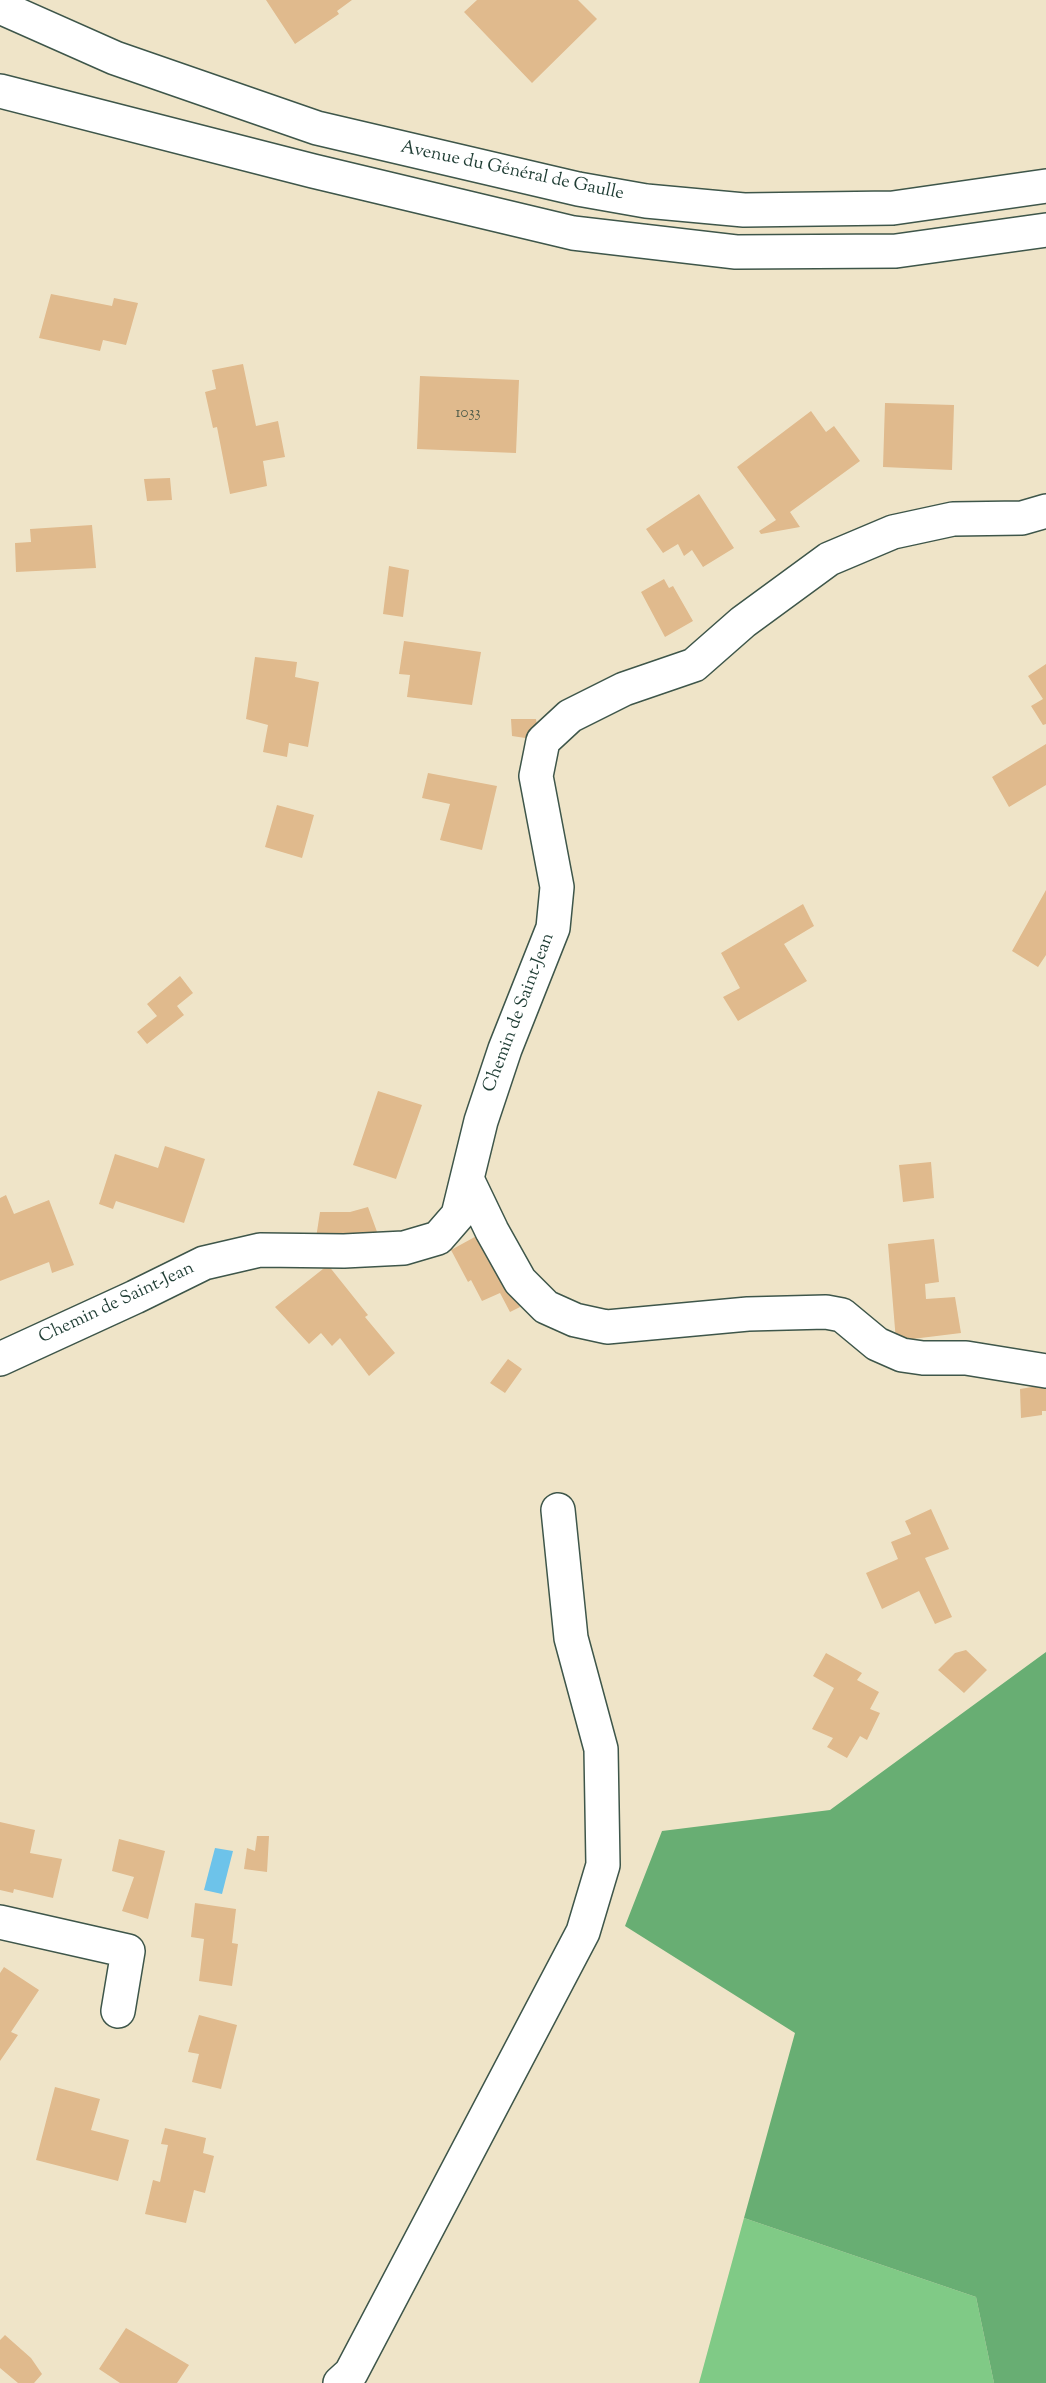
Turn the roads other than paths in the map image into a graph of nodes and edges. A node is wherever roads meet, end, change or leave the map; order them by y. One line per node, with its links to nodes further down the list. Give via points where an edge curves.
1 (0, 7): 3 (street, Avenue du Général de Gaulle, via 115,58 317,128 634,199 744,210 893,208)
2 (0, 91): 4 (street, via 573,233 736,252 873,252)
3 (1046, 186)
4 (1046, 230)
5 (1046, 511): 6 (street, Chemin de Saint-Jean, via 1022,518 953,519 893,532 829,558 743,622 694,665 624,689 570,716 543,741 536,776 558,888 553,928 504,1049 480,1121)
6 (468, 1181): 7 (street, Chemin de Saint-Jean, via 458,1215 438,1238 404,1248 260,1250 204,1263); 8 (street, via 520,1281 546,1307 575,1320 607,1327 748,1314 826,1312 842,1315 878,1344 902,1355 966,1358)
7 (0, 1359)
8 (1046, 1371)
9 (558, 1510): 12 (street, via 571,1638 602,1749 603,1865 583,1932 351,2373)
10 (0, 1922): 11 (street, via 128,1951)
11 (118, 2011)
12 (340, 2383)

